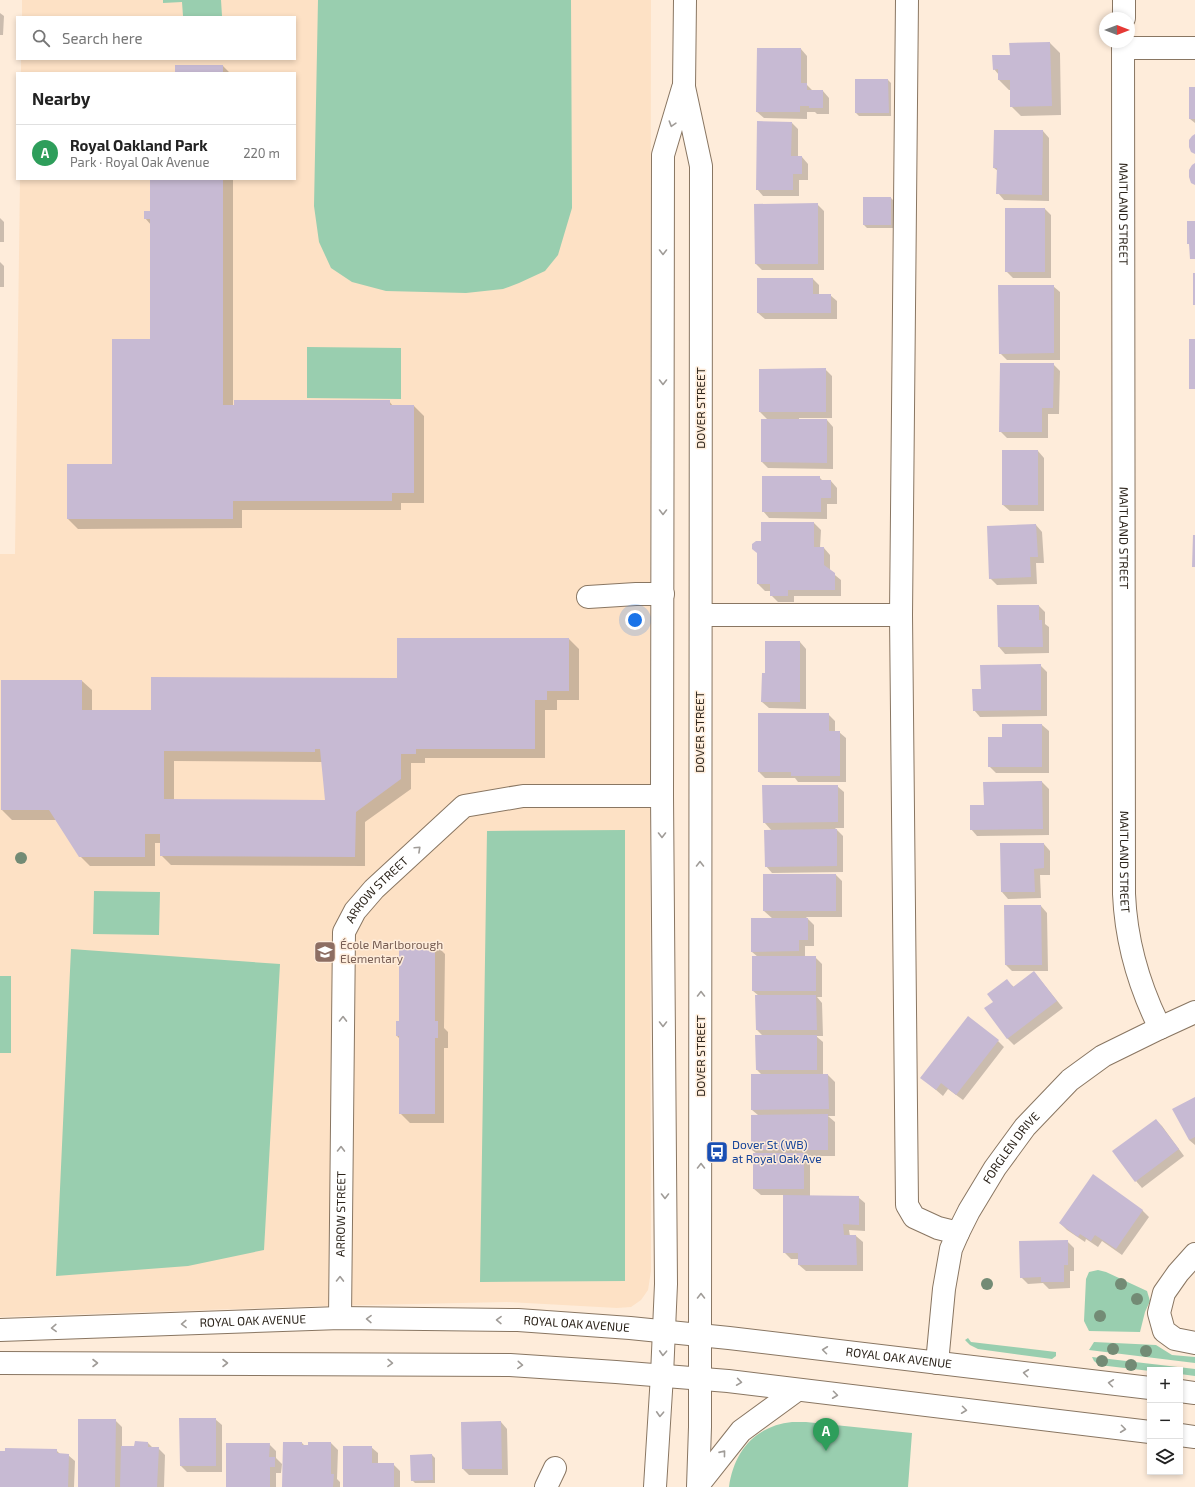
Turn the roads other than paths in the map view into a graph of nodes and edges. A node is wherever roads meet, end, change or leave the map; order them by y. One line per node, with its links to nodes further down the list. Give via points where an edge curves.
1 (685, 0): 8 (main road, DOVER STREET)
2 (907, 0): 12 (main road)
3 (1124, 0): 4 (main road)
4 (1124, 12)
5 (1135, 46): 7 (main road)
6 (1123, 48): 15 (main road, MAITLAND STREET, via 1124,894 1130,946)
7 (1195, 48)
8 (684, 87): 9 (main road, DOVER STREET, one-way to 9, via 663,155); 11 (main road, DOVER STREET, via 701,166)
9 (663, 594): 10 (main road); 13 (main road, DOVER STREET)
10 (588, 597)
11 (701, 615): 12 (main road); 21 (main road, DOVER STREET, one-way to 11)
12 (901, 615): 16 (main road, via 907,1205 914,1217 938,1228)
13 (662, 796): 18 (main road, ARROW STREET, one-way to 13, via 344,932 356,911 374,889 464,806 524,796); 20 (main road, DOVER STREET, one-way to 20, via 666,1284)
14 (1195, 1012): 15 (main road, FORGLEN DRIVE)
15 (1160, 1028): 16 (main road, FORGLEN DRIVE, via 1103,1056 1070,1080 1044,1106 1025,1126 995,1168)
16 (958, 1233): 24 (main road, FORGLEN DRIVE, via 947,1268)
17 (1195, 1254): 22 (main road, via 1164,1293 1159,1313 1164,1331)
18 (340, 1318): 19 (main road, ROYAL OAK AVENUE, one-way to 19); 20 (main road, ROYAL OAK AVENUE, one-way to 18, via 518,1320)
19 (0, 1330)
20 (664, 1331): 21 (main road, ROYAL OAK AVENUE); 25 (main road, DOVER STREET, one-way to 25)
21 (700, 1335): 24 (main road, ROYAL OAK AVENUE, one-way to 21); 26 (main road, DOVER STREET)
22 (1185, 1341)
23 (0, 1363): 25 (main road, one-way to 25, via 510,1365)
24 (937, 1363): 27 (main road, ROYAL OAK AVENUE, one-way to 24)
25 (662, 1375): 26 (main road); 35 (main road, DOVER STREET, one-way to 35)
26 (700, 1379): 28 (main road, one-way to 28); 34 (main road, DOVER STREET)
27 (1147, 1388)
28 (796, 1390): 31 (main road, one-way to 31); 34 (main road, one-way to 28, via 741,1431)
29 (1183, 1391): 30 (main road)
30 (1195, 1393)
31 (1147, 1432)
32 (1183, 1435): 33 (main road)
33 (1195, 1437)
34 (698, 1485)
35 (656, 1487)

